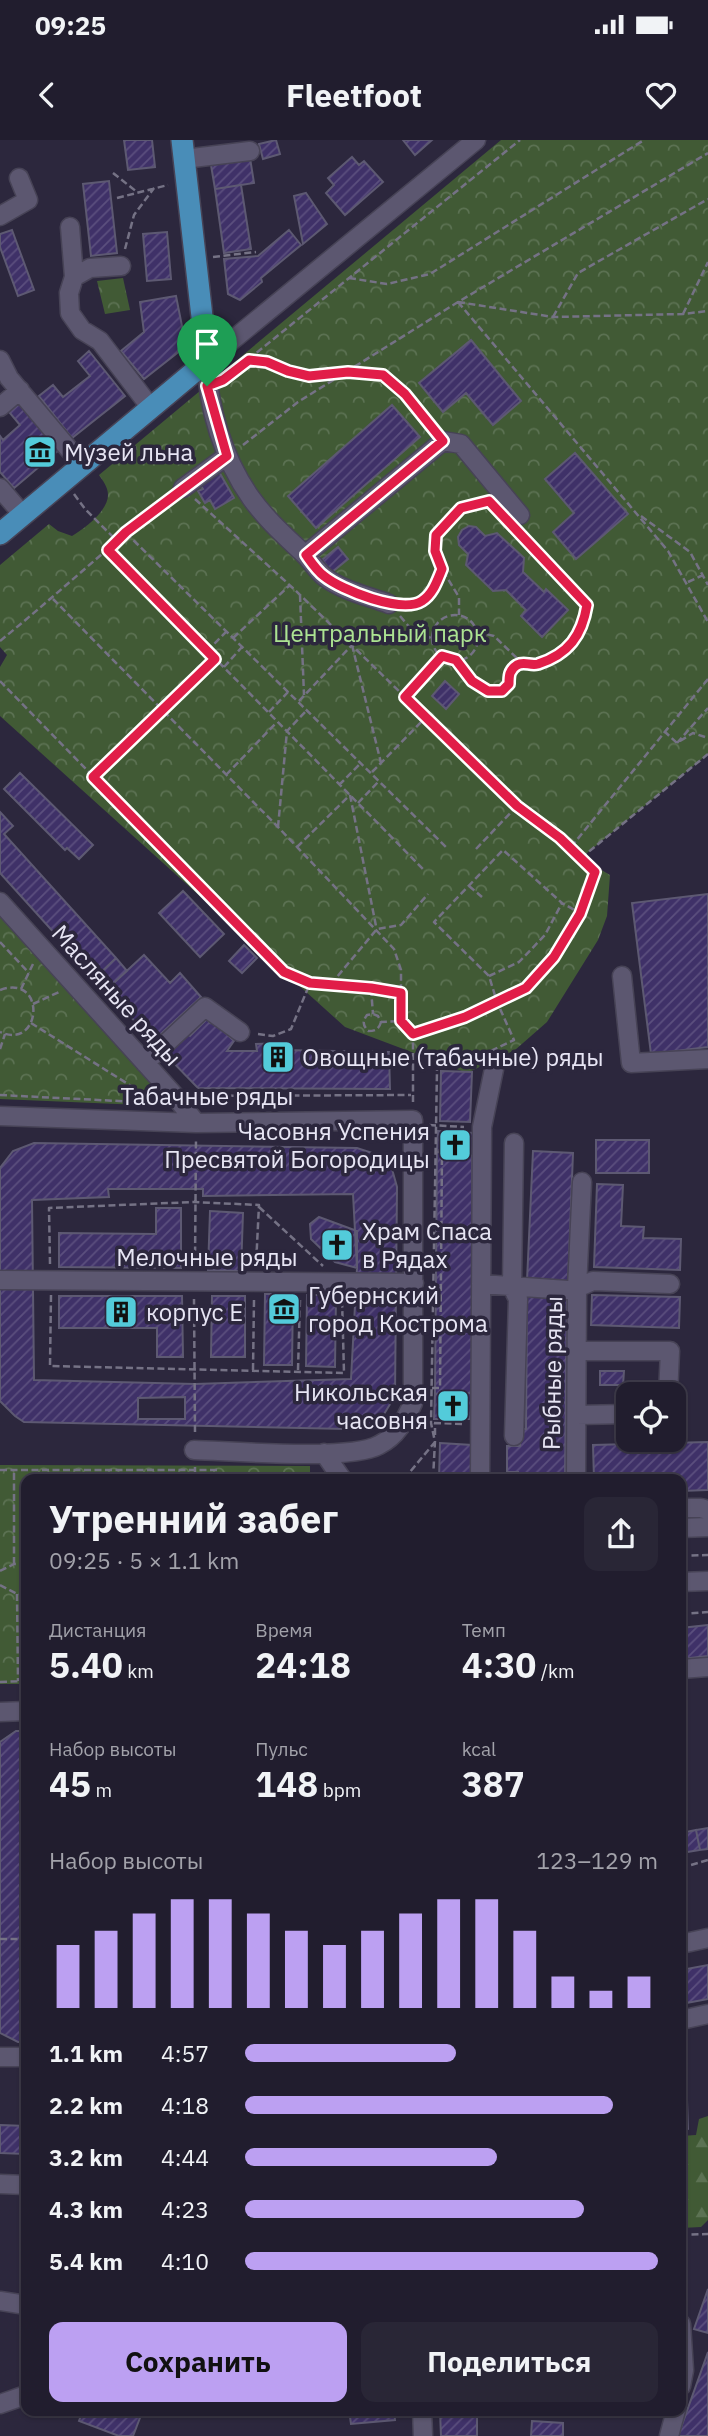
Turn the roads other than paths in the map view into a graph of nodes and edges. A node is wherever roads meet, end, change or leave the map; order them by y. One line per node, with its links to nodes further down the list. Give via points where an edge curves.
1 (476, 140): 10 (street)
2 (183, 150): 3 (street); 10 (main road)
3 (250, 151)
4 (19, 178): 5 (street, via 28,200)
5 (0, 216)
6 (69, 227): 8 (street)
7 (121, 266): 8 (street, via 90,268)
8 (74, 277): 13 (street, via 70,313 82,330 100,341)
9 (0, 360): 11 (street)
10 (207, 360): 13 (main road); 14 (street, via 207,386)
11 (20, 390): 12 (street); 15 (street)
12 (0, 407)
13 (151, 408): 15 (main road)
14 (227, 456): 17 (street); 21 (street, via 250,497)
15 (83, 466): 18 (main road)
16 (0, 488): 18 (street)
17 (183, 488)
18 (23, 515): 20 (main road)
19 (518, 522): 21 (street, via 461,444 443,441)
20 (0, 534)
21 (306, 555): 22 (street, via 323,576 341,587)
22 (389, 604)
23 (0, 902): 27 (street, Масляные ряды)
24 (622, 976): 26 (street, via 631,1063)
25 (240, 1031): 27 (street, via 205,1007)
26 (708, 1059)
27 (145, 1063): 30 (street, Масляные ряды)
28 (494, 1069): 35 (street, via 482,1127)
29 (0, 1116): 30 (street, Табачные ряды)
30 (196, 1123): 34 (street, Табачные ряды, via 413,1120)
31 (514, 1143): 37 (street)
32 (582, 1182): 38 (street, Рыбные ряды)
33 (0, 1280): 34 (street, Мелочные ряды)
34 (414, 1283): 45 (street, via 413,1403 402,1426 365,1451)
35 (481, 1284): 37 (street); 48 (street)
36 (670, 1284): 38 (street, via 593,1281)
37 (512, 1287): 38 (street); 43 (street, via 518,1299)
38 (578, 1288): 39 (street, Рыбные ряды)
39 (578, 1350): 40 (street, via 670,1351); 41 (street, Рыбные ряды)
40 (669, 1382)
41 (577, 1415): 42 (street); 49 (street, Рыбные ряды)
42 (616, 1415)
43 (514, 1436)
44 (194, 1450): 45 (street)
45 (324, 1453): 46 (street); 47 (street)
46 (324, 1474)
47 (339, 1474)
48 (480, 1474)
49 (576, 1474)
50 (686, 1508): 51 (street)
51 (708, 1510)
52 (708, 1527): 53 (street)
53 (686, 1528)
54 (708, 1581): 55 (street)
55 (686, 1582)
56 (708, 1667): 57 (street)
57 (686, 1669)
58 (21, 1711): 59 (street)
59 (0, 1712)
60 (708, 1938): 61 (street)
61 (686, 1943)
62 (708, 2014): 63 (street)
63 (686, 2019)
64 (0, 2057): 65 (street)
65 (21, 2057)
66 (0, 2184): 67 (street)
67 (21, 2185)
68 (0, 2301): 69 (street)
69 (21, 2304)
70 (21, 2397): 71 (street)
71 (0, 2404)
72 (422, 2416): 74 (street)
73 (674, 2416): 75 (street)
74 (423, 2436)
75 (669, 2436)

